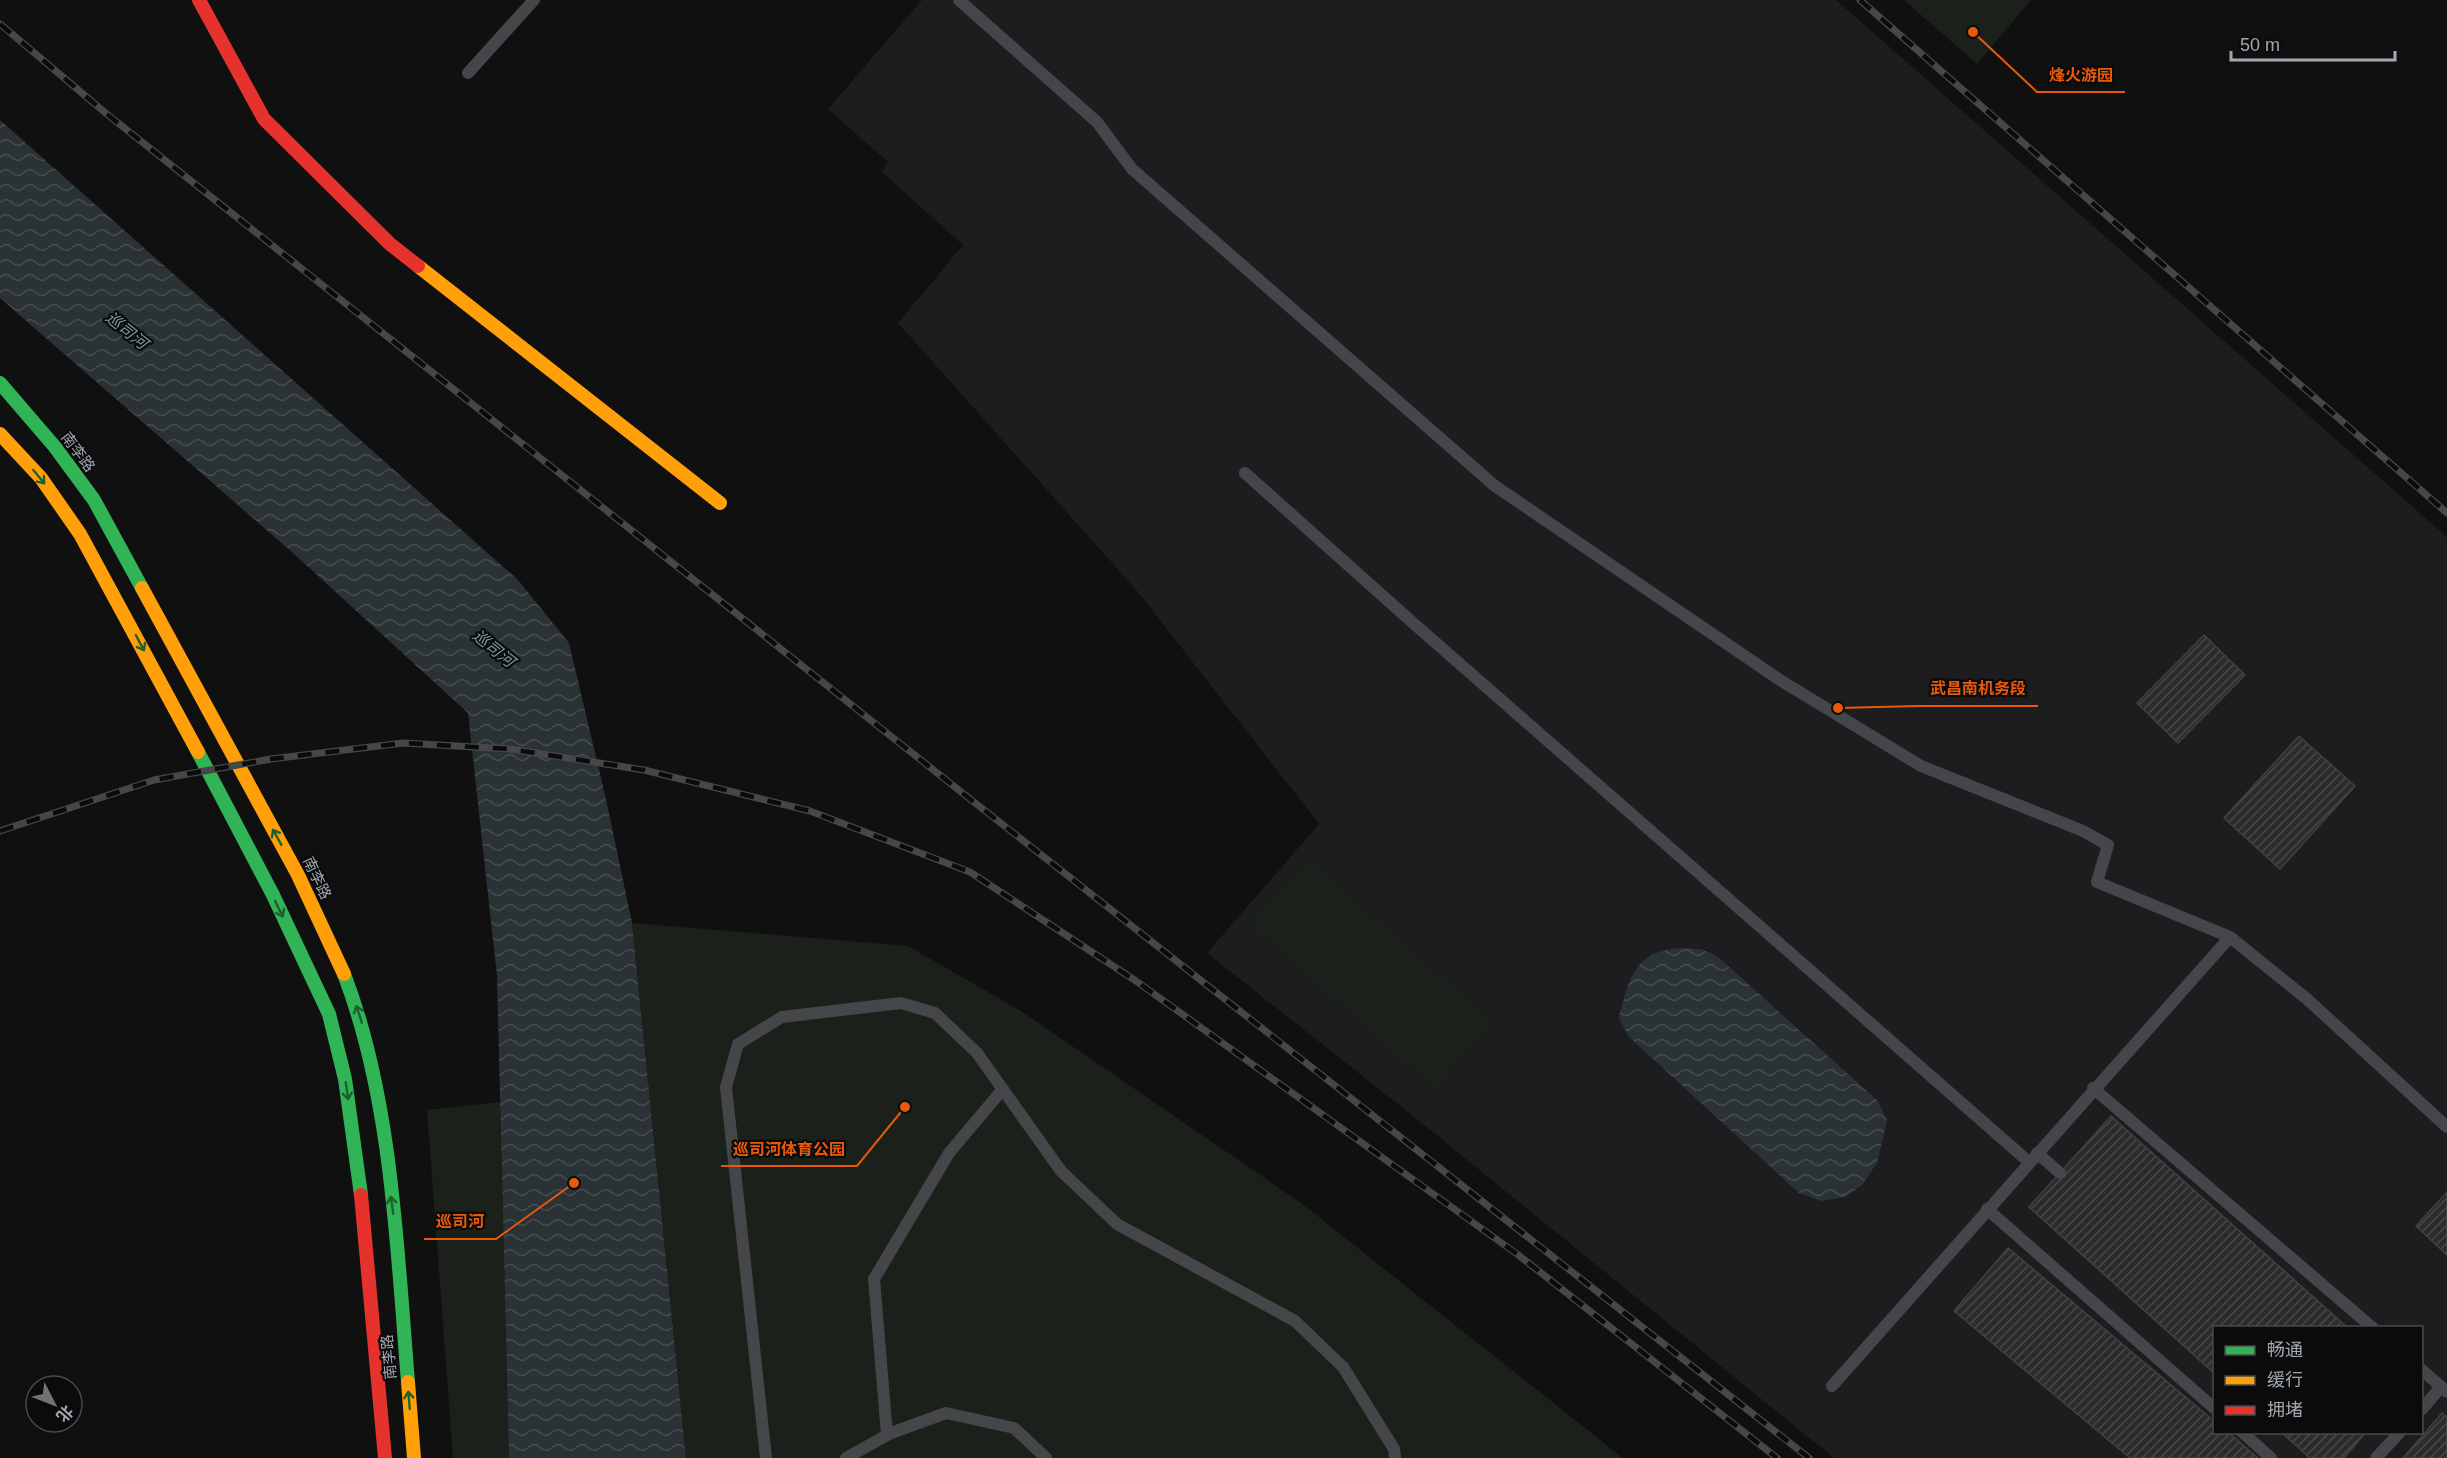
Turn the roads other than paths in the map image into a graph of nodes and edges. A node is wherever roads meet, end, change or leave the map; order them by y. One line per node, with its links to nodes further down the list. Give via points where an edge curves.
1 (198, 0): 8 (main road, via 264,118 390,244)
2 (534, 0): 4 (lane)
3 (959, 0): 9 (lane, via 1097,122 1132,169 1495,486 1780,680 1921,766 2083,831 2108,845 2097,882)
4 (468, 73)
5 (0, 382): 26 (main road, 南李路, one-way to 5, via 394,1218 374,1072 359,1013 338,958 298,875 94,500)
6 (0, 434): 25 (main road, 南李路, one-way to 25, via 41,478 80,534 117,599 273,895 329,1014 345,1079 365,1227)
7 (1245, 473): 13 (lane)
8 (720, 503)
9 (2229, 937): 10 (lane); 12 (lane, via 2307,999)
10 (2093, 1088): 13 (lane); 16 (lane)
11 (1003, 1089): 24 (lane, via 949,1153 874,1279); 27 (lane, via 977,1053 935,1013 901,1003 782,1017 738,1044 726,1087); 30 (lane, via 1061,1171 1117,1224 1295,1321 1343,1367 1394,1449)
12 (2447, 1126)
13 (2033, 1158): 14 (lane); 15 (lane)
14 (2060, 1173)
15 (1987, 1209): 18 (lane); 20 (lane)
16 (2371, 1326)
17 (2423, 1372): 19 (lane)
18 (1832, 1386)
19 (2444, 1389): 21 (lane)
20 (2213, 1407)
21 (2423, 1407)
22 (2244, 1434): 31 (lane)
23 (2398, 1434): 32 (lane)
24 (887, 1435): 28 (lane); 29 (lane, via 946,1413 1014,1428)
25 (386, 1458)
26 (414, 1458)
27 (766, 1458)
28 (846, 1458)
29 (1046, 1458)
30 (1395, 1458)
31 (2271, 1458)
32 (2376, 1458)

